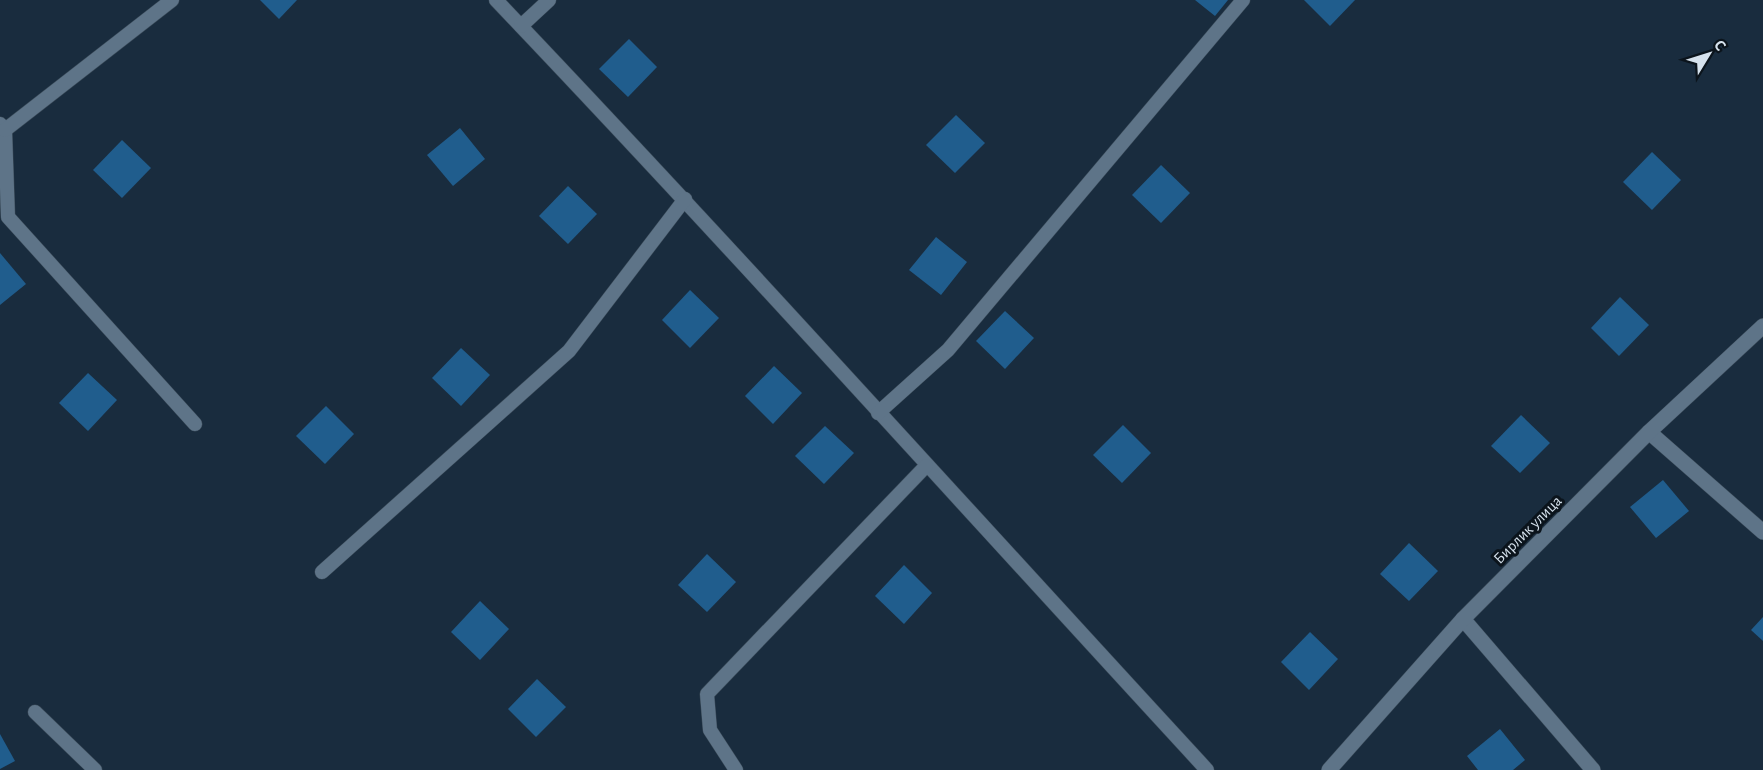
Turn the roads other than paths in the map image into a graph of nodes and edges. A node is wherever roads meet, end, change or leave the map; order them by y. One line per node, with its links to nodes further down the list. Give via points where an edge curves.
1 (172, 0): 6 (lane)
2 (496, 0): 5 (lane)
3 (549, 0): 5 (lane)
4 (1243, 0): 9 (lane, via 948,350)
5 (521, 27): 7 (lane)
6 (3, 127): 10 (lane, via 8,217)
7 (685, 199): 9 (lane); 14 (lane, via 569,351)
8 (1763, 326): 11 (street, Бирлик улица)
9 (878, 413): 12 (lane)
10 (195, 424)
11 (1649, 432): 13 (street); 15 (street, Бирлик улица)
12 (926, 466): 18 (lane, via 707,694 710,730); 19 (lane)
13 (1763, 532)
14 (322, 572)
15 (1462, 619): 20 (street, Бирлик улица); 21 (street)
16 (34, 712): 17 (lane)
17 (95, 770)
18 (736, 770)
19 (1207, 770)
20 (1329, 770)
21 (1593, 770)

